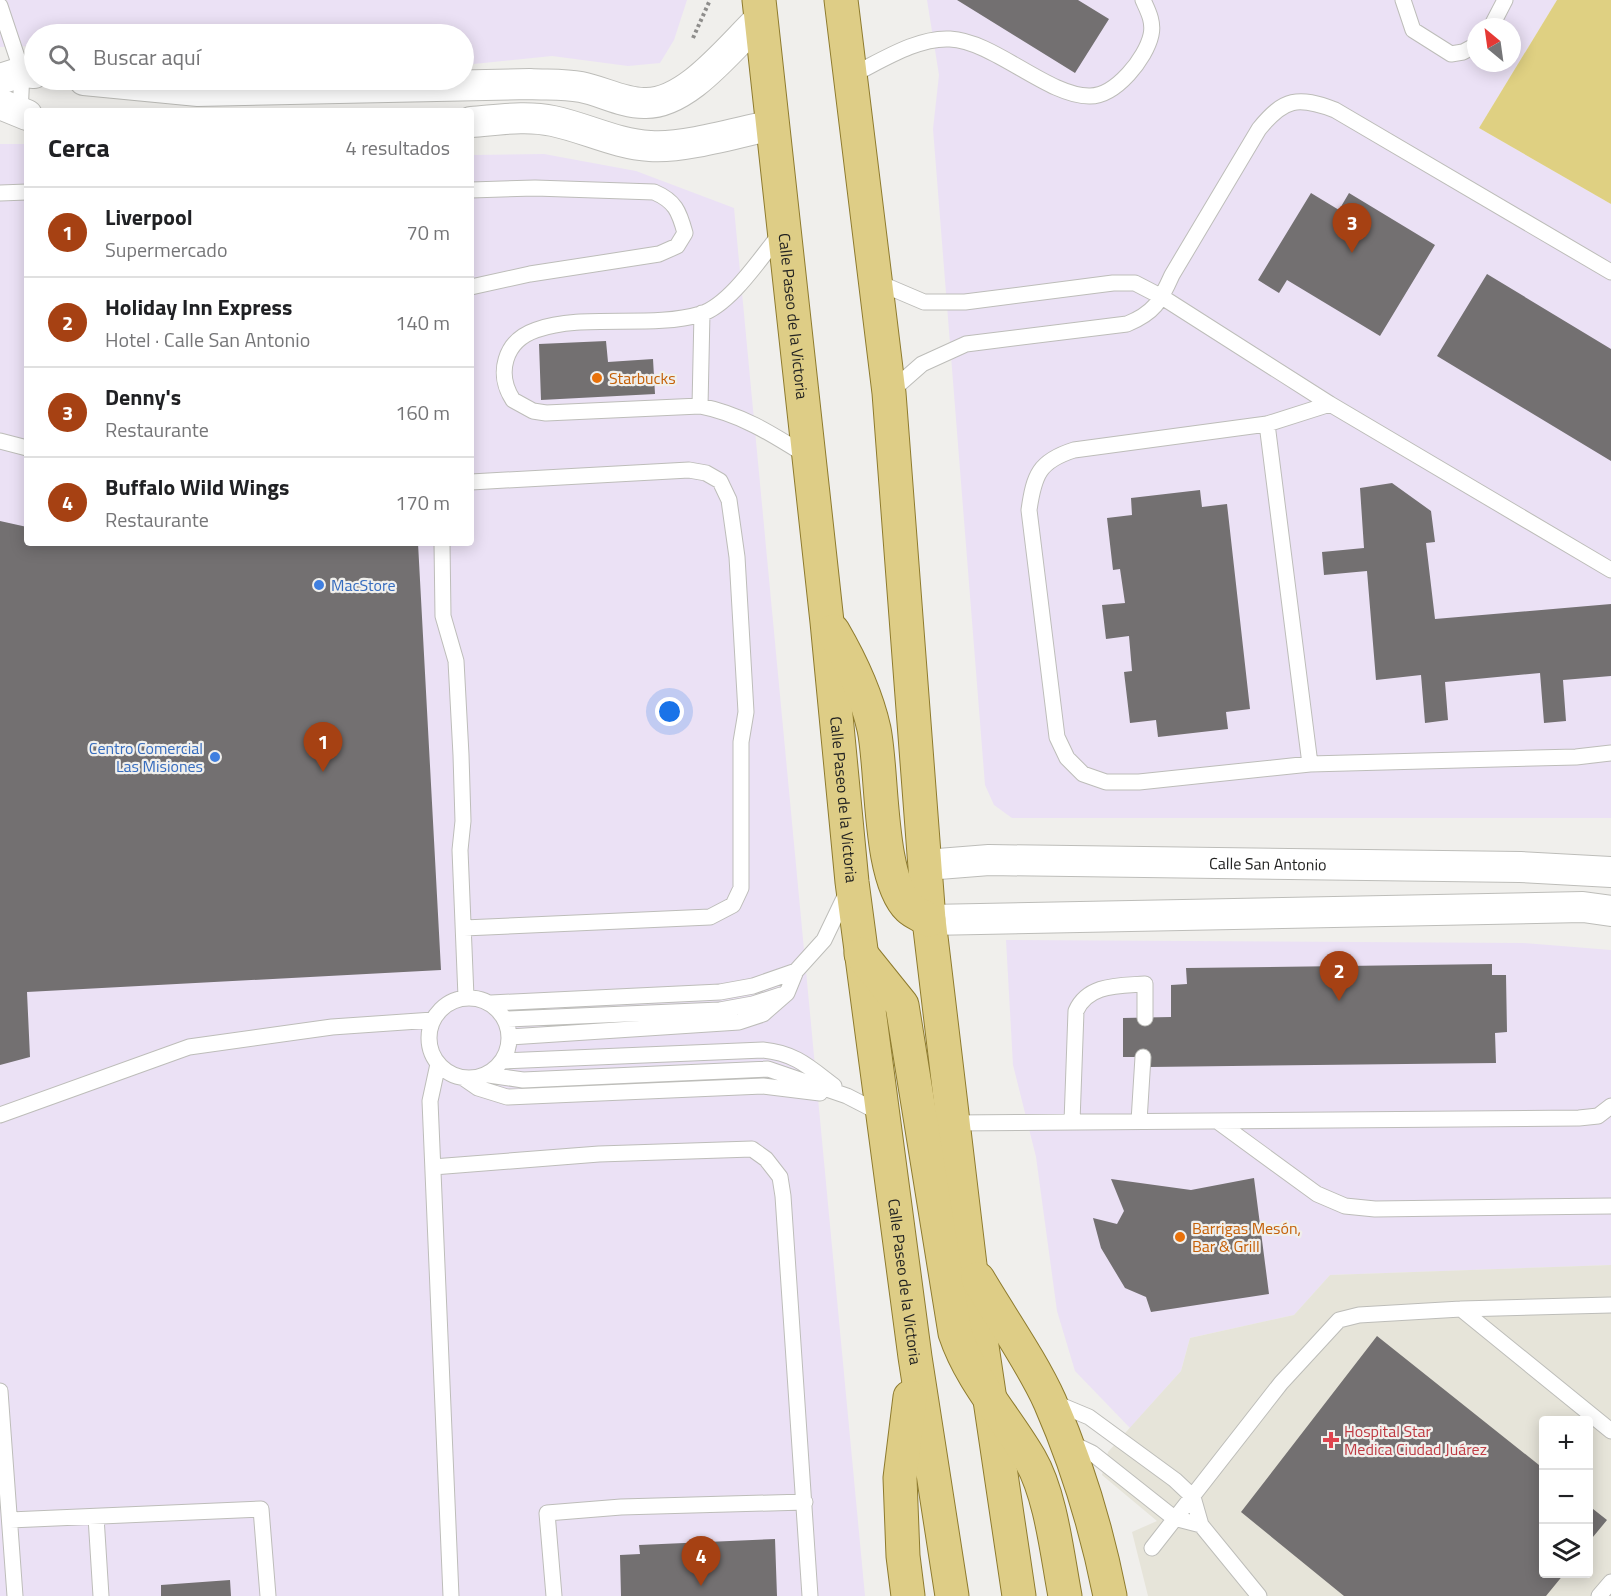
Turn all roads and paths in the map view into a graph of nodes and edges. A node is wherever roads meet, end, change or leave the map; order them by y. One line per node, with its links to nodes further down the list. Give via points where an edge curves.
1 (841, 0): 10 (main road)
2 (1143, 0): 10 (lane, via 1151,16 1151,35 1130,75 1115,88 1091,96 1070,92 977,46 952,39 932,40 907,49)
3 (1403, 0): 8 (lane, via 1413,30 1451,54)
4 (1505, 0): 7 (lane)
5 (0, 6): 9 (lane)
6 (760, 9): 11 (street, via 688,88 651,103 622,100 582,87); 16 (main road, Calle Paseo de la Victoria)
7 (1496, 18)
8 (1467, 50)
9 (19, 75): 14 (lane)
10 (848, 77): 22 (main road)
11 (474, 85)
12 (188, 90): 13 (street)
13 (245, 90)
14 (16, 111)
15 (474, 123): 16 (street, via 515,118 544,120 652,147)
16 (772, 125): 20 (main road, Calle Paseo de la Victoria)
17 (474, 190): 23 (lane, via 654,192 670,199 685,233 677,246 659,254)
18 (24, 192): 19 (lane)
19 (0, 193)
20 (783, 231): 25 (lane, via 727,297); 32 (main road, Calle Paseo de la Victoria)
21 (1611, 272): 24 (lane, via 1335,110 1308,100 1289,102 1272,112 1259,129)
22 (877, 282): 24 (lane, via 924,302 965,302 1113,284 1135,284); 26 (main road)
23 (474, 286)
24 (1162, 297): 26 (lane, via 1147,315 1127,324 966,344 922,364); 27 (lane)
25 (702, 313): 28 (lane); 28 (lane, via 536,330 514,344 503,366 507,391 513,400 533,411)
26 (889, 393): 39 (main road)
27 (1330, 404): 29 (lane); 35 (lane)
28 (700, 406): 32 (lane, via 740,417)
29 (1267, 424): 38 (lane); 38 (lane, via 1074,450 1053,457 1040,470 1029,510 1057,737 1067,758 1083,774 1106,782)
30 (0, 441): 31 (lane)
31 (24, 447)
32 (807, 457): 36 (main road, Calle Paseo de la Victoria)
33 (474, 482): 44 (lane, via 689,470 720,481 729,500 737,557 746,712 741,742 741,888 733,905 710,917)
34 (442, 546): 44 (lane, via 443,616 457,673)
35 (1611, 570)
36 (827, 622): 41 (main road, Calle Paseo de la Victoria); 43 (main road, via 857,674 874,729 895,888 909,908)
37 (1611, 753): 38 (lane, via 1565,758)
38 (1310, 764)
39 (926, 865): 40 (street, Calle San Antonio, via 989,860); 43 (main road)
40 (1611, 872)
41 (852, 882): 45 (main road, Calle Paseo de la Victoria); 46 (lane, via 824,940)
42 (1611, 911): 43 (street, via 1571,907)
43 (929, 920): 66 (main road)
44 (464, 928): 48 (lane)
45 (861, 954): 61 (main road, Calle Paseo de la Victoria); 77 (main road, via 902,1005 955,1333 963,1356)
46 (796, 971): 47 (lane); 49 (lane, via 753,986 720,992)
47 (787, 993): 51 (lane, via 720,1010); 53 (lane, via 763,1014 739,1022)
48 (466, 997): 49 (lane); 52 (lane, via 447,1004)
49 (491, 1003): 51 (lane)
50 (1145, 1017): 65 (lane, via 1145,984 1099,989 1081,999 1076,1011)
51 (506, 1019): 53 (lane)
52 (433, 1020): 56 (lane, via 428,1035 430,1051); 62 (lane, via 332,1027 189,1047)
53 (510, 1036): 55 (lane)
54 (1143, 1057): 63 (lane)
55 (503, 1061): 57 (lane); 59 (lane, via 784,1052)
56 (438, 1064): 58 (lane, via 448,1073); 67 (lane, via 430,1101)
57 (489, 1075): 58 (lane); 59 (lane, via 523,1080 768,1069)
58 (465, 1079): 59 (lane, via 478,1089 507,1097 764,1086)
59 (847, 1096): 61 (lane)
60 (1611, 1106): 64 (lane, via 1598,1116 1579,1118)
61 (882, 1114): 74 (main road, Calle Paseo de la Victoria)
62 (0, 1115)
63 (1139, 1121): 64 (lane); 65 (lane)
64 (1217, 1121): 68 (lane, via 1317,1194 1345,1206)
65 (1072, 1122): 66 (lane)
66 (953, 1123): 69 (main road)
67 (433, 1167): 81 (lane, via 688,1150 752,1149 766,1159 780,1177 783,1196); 91 (lane)
68 (1611, 1206)
69 (970, 1265): 76 (main road); 77 (main road)
70 (1595, 1304): 71 (lane); 72 (lane); 73 (lane)
71 (1611, 1305)
72 (1461, 1309): 78 (lane); 80 (lane, via 1359,1315 1339,1320 1281,1383)
73 (1611, 1317)
74 (915, 1357): 94 (main road, via 900,1478); 95 (main road, Calle Paseo de la Victoria)
75 (0, 1390): 84 (lane)
76 (1049, 1400): 79 (main road); 80 (lane, via 1089,1417)
77 (990, 1403): 96 (main road); 97 (main road, via 1031,1460 1045,1500)
78 (1611, 1431)
79 (1065, 1440): 83 (lane, via 1092,1453); 98 (main road, via 1082,1486)
80 (1193, 1497): 83 (lane); 85 (lane)
81 (805, 1502): 92 (lane, via 547,1513); 93 (lane)
82 (96, 1517): 84 (lane); 89 (lane); 90 (lane, via 261,1509)
83 (1174, 1518): 85 (lane); 86 (lane)
84 (10, 1520): 88 (lane)
85 (1201, 1525): 99 (lane)
86 (1152, 1548)
87 (1611, 1582): 100 (lane)
88 (16, 1593)
89 (101, 1596)
90 (268, 1596)
91 (451, 1596)
92 (554, 1596)
93 (810, 1596)
94 (908, 1596)
95 (952, 1596)
96 (1019, 1596)
97 (1065, 1596)
98 (1110, 1596)
99 (1259, 1596)
100 (1599, 1596)

